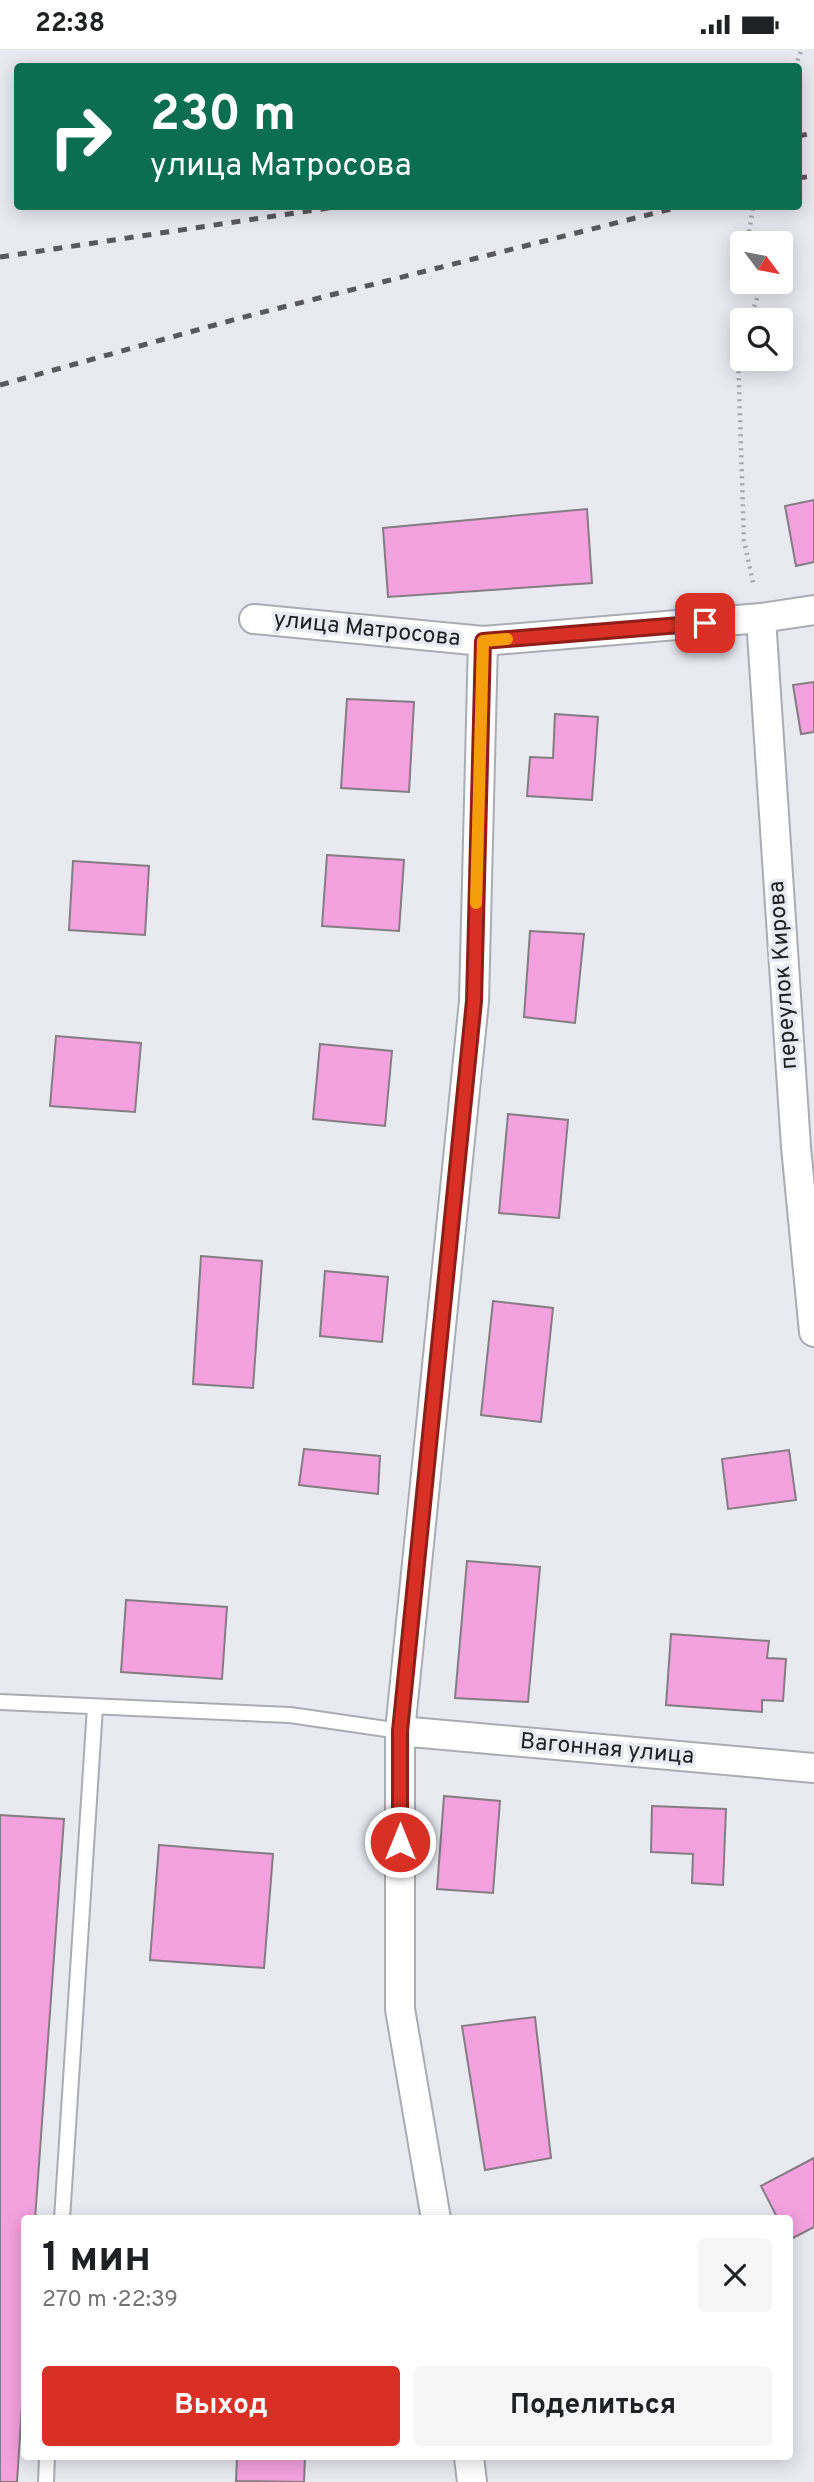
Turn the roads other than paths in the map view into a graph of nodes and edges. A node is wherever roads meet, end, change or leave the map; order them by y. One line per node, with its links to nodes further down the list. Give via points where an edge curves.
1 (814, 610): 2 (street, улица Матросова)
2 (761, 618): 4 (street, улица Матросова); 5 (street, переулок Кирова)
3 (254, 619): 4 (street, улица Матросова)
4 (483, 641): 9 (street, via 474,1001)
5 (805, 1145): 6 (street, переулок Кирова)
6 (814, 1332)
7 (0, 1702): 8 (lane)
8 (95, 1707): 9 (lane, via 290,1715); 11 (lane)
9 (400, 1731): 10 (street, Вагонная улица); 12 (street, via 400,2009)
10 (814, 1768)
11 (62, 2215)
12 (435, 2215)
13 (47, 2460): 15 (lane)
14 (469, 2460): 16 (street)
15 (46, 2482)
16 (472, 2482)

